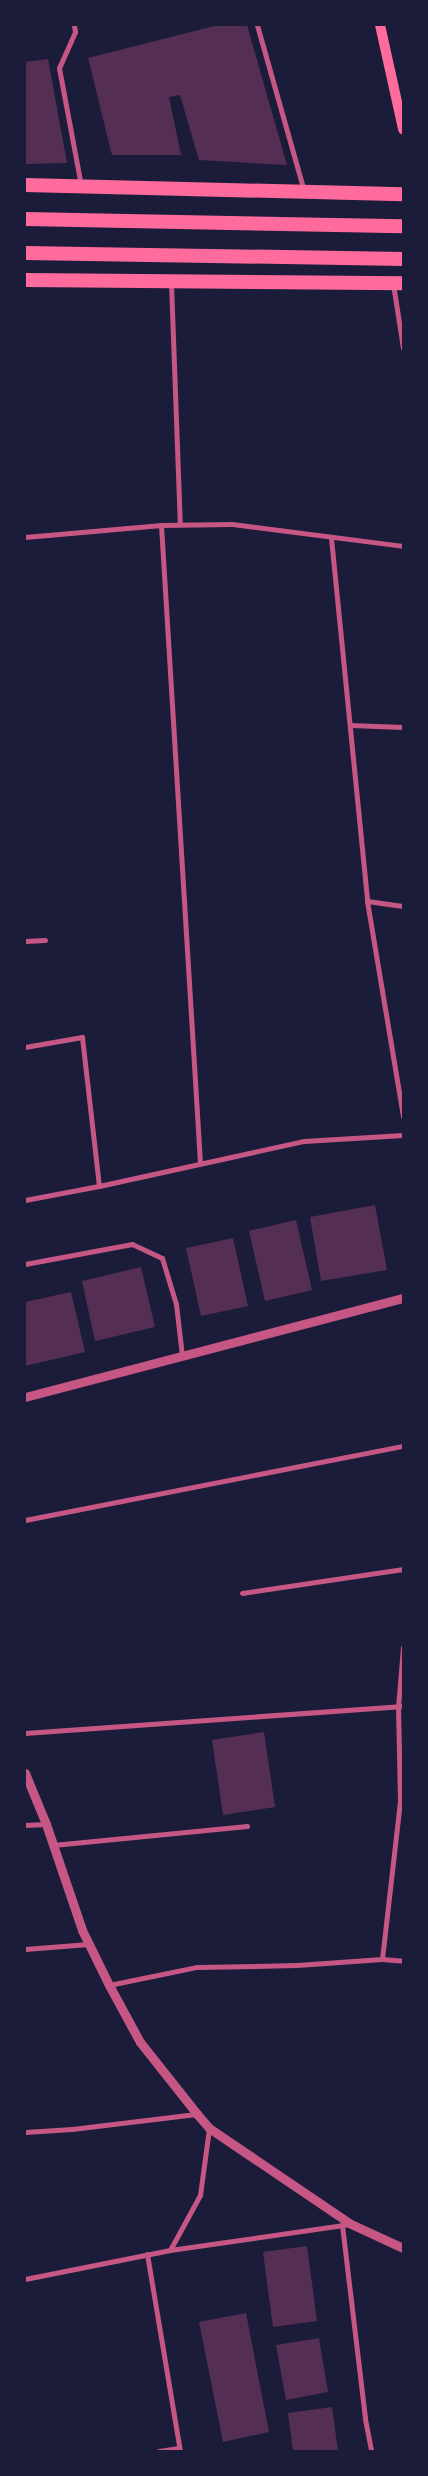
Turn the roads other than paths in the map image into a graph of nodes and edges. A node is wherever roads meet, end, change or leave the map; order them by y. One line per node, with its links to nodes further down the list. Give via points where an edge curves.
1 (74, 25): 7 (street, via 75,32 59,68)
2 (257, 25): 8 (street)
3 (380, 25): 4 (main road)
4 (398, 84): 5 (main road)
5 (403, 129)
6 (25, 185): 7 (highway)
7 (82, 188): 8 (highway)
8 (304, 191): 9 (highway)
9 (403, 194)
10 (25, 219): 11 (highway)
11 (403, 226)
12 (25, 253): 13 (highway)
13 (403, 259)
14 (25, 280): 15 (highway)
15 (171, 280): 16 (highway); 18 (street)
16 (398, 283): 17 (street)
17 (403, 348)
18 (180, 524): 19 (street); 21 (street, via 232,524)
19 (161, 525): 20 (street); 33 (street)
20 (25, 537)
21 (331, 538): 22 (street); 23 (street)
22 (403, 546)
23 (350, 725): 24 (street); 25 (street)
24 (403, 727)
25 (367, 902): 26 (street); 30 (street)
26 (403, 906)
27 (45, 940): 28 (street)
28 (25, 941)
29 (25, 1047): 34 (street, via 82,1036)
30 (401, 1095): 31 (street)
31 (403, 1117)
32 (403, 1135): 33 (street, via 304,1141)
33 (200, 1163): 34 (street)
34 (99, 1186): 35 (street)
35 (25, 1200)
36 (25, 1264): 38 (street, via 132,1244 162,1258 176,1304)
37 (403, 1298): 38 (street)
38 (182, 1356): 39 (street)
39 (25, 1397)
40 (403, 1448): 41 (street)
41 (25, 1520)
42 (403, 1569): 43 (street)
43 (242, 1593)
44 (403, 1647): 45 (street)
45 (400, 1706): 46 (street); 48 (street)
46 (25, 1733)
47 (25, 1773): 49 (street)
48 (400, 1822): 55 (street)
49 (46, 1824): 50 (street); 52 (street)
50 (25, 1825)
51 (246, 1826): 52 (street)
52 (53, 1845): 53 (street)
53 (89, 1944): 54 (street); 57 (street)
54 (25, 1949)
55 (382, 1959): 56 (street); 57 (street, via 197,1967)
56 (403, 1961)
57 (109, 1985): 58 (street, via 140,2042)
58 (197, 2114): 59 (street); 60 (street)
59 (209, 2128): 61 (street); 63 (street, via 200,2195)
60 (25, 2132)
61 (347, 2225): 62 (street); 63 (street); 68 (street, via 365,2419)
62 (403, 2248)
63 (170, 2250): 64 (street)
64 (148, 2254): 65 (street); 66 (street)
65 (25, 2280)
66 (179, 2450): 67 (street)
67 (159, 2451)
68 (371, 2451)

